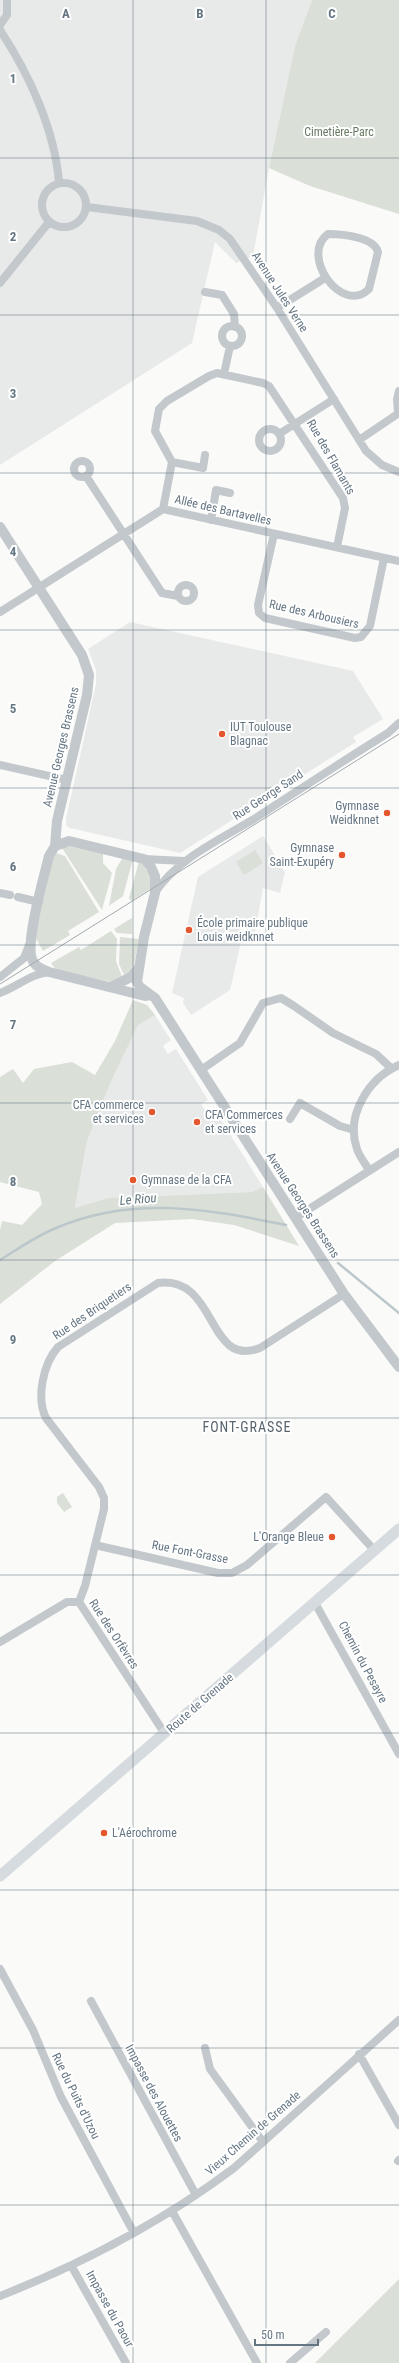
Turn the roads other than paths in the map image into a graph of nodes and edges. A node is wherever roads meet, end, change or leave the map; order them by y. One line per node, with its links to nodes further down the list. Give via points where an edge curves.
1 (7, 0): 2 (street, via 7,15)
2 (0, 25)
3 (0, 30): 4 (street, via 36,97 56,160)
4 (59, 183): 5 (street, via 79,188 86,199); 6 (street, via 47,190 43,198 43,214)
5 (87, 207): 6 (street, via 82,219 71,226 58,227); 10 (street, Avenue Jules Verne, via 198,221 219,230 238,248)
6 (49, 222): 8 (street)
7 (325, 278): 7 (street, via 332,286 350,295 365,294 369,289 378,252 376,246 370,242 328,234 322,238 319,250 320,265); 10 (street)
8 (0, 283)
9 (205, 292): 11 (street, via 222,295 234,314)
10 (277, 308): 15 (street, Avenue Jules Verne)
11 (235, 327): 12 (street, via 240,330 242,337 237,345); 12 (street, via 226,329 223,334 223,340)
12 (230, 346): 13 (street)
13 (224, 374): 17 (street, via 269,386); 21 (street, via 209,376 167,401 159,409 155,431)
14 (399, 391): 16 (street)
15 (334, 399): 17 (street, Rue des Flamants); 19 (street, Avenue Jules Verne)
16 (399, 413): 19 (street)
17 (295, 424): 18 (street); 30 (street, Rue des Flamants, via 343,498 345,508)
18 (279, 434)
19 (359, 440): 22 (street, Avenue Jules Verne, via 373,459)
20 (205, 455): 21 (street, via 203,468)
21 (172, 462): 25 (street)
22 (399, 472)
23 (86, 476): 28 (street)
24 (230, 493): 26 (street, via 216,490)
25 (163, 509): 26 (street, Allée des Bartavelles); 28 (street, Allée des Bartavelles)
26 (211, 520): 29 (street, Allée des Bartavelles)
27 (0, 527): 33 (street, Avenue Georges Brassens)
28 (123, 534): 33 (street, Allée des Bartavelles); 34 (street, via 162,593)
29 (274, 534): 30 (street, Allée des Bartavelles); 31 (street, Rue des Arbousiers, via 258,605 259,613 265,618 355,638 366,634 370,626)
30 (337, 547): 31 (street, Allée des Bartavelles)
31 (384, 558): 32 (street, Allée des Bartavelles)
32 (399, 561)
33 (38, 588): 35 (street, Allée des Bartavelles); 38 (street, Avenue Georges Brassens, via 82,656 89,675)
34 (178, 596)
35 (0, 612)
36 (399, 723): 43 (street, Rue George Sand, via 388,733 323,775)
37 (0, 765): 38 (street)
38 (67, 780): 39 (street, Avenue Georges Brassens)
39 (57, 830): 40 (street); 41 (street, Avenue Georges Brassens)
40 (69, 841): 41 (street); 42 (street)
41 (55, 846): 46 (street, via 49,856)
42 (144, 859): 43 (street); 45 (street, via 155,876)
43 (184, 861): 45 (street, Rue George Sand, via 166,877)
44 (0, 893): 46 (street)
45 (155, 893): 48 (street)
46 (39, 902): 47 (street)
47 (30, 942): 49 (street, via 34,962); 50 (street, via 24,958)
48 (140, 965): 51 (street, via 131,977); 53 (street, Avenue Georges Brassens, via 137,982)
49 (49, 972): 51 (street); 52 (street, via 33,975)
50 (0, 977)
51 (111, 987): 53 (street)
52 (0, 994)
53 (147, 994): 55 (street, Avenue Georges Brassens, via 155,998)
54 (395, 1067): 55 (street, via 376,1054 333,1033 281,998 263,1003 240,1043); 57 (street, via 372,1084 365,1094)
55 (201, 1070): 60 (street, Avenue Georges Brassens)
56 (290, 1118): 57 (street, via 300,1103 340,1126)
57 (354, 1130): 59 (street, via 357,1149)
58 (399, 1152): 59 (street)
59 (369, 1170): 60 (street)
60 (295, 1218): 61 (street, Avenue Georges Brassens)
61 (344, 1294): 62 (street, Avenue Georges Brassens); 64 (street, Rue des Briquetiers, via 260,1348 244,1352 234,1350 224,1341 196,1297 188,1289 173,1283 158,1283 58,1347 50,1359 41,1394 41,1405 46,1418 104,1498 104,1509)
62 (399, 1367)
63 (399, 1529): 65 (main road, Route de Grenade)
64 (95, 1545): 65 (street, Rue Font-Grasse, via 218,1573 232,1573 247,1565 326,1497); 66 (street, Rue des Briquetiers)
65 (374, 1551): 67 (main road, Route de Grenade)
66 (79, 1602): 68 (street, Rue des Orfèvres, via 67,1602); 69 (street, Rue des Orfèvres)
67 (315, 1603): 69 (main road, Route de Grenade); 70 (street, Chemin du Pesayre)
68 (0, 1642)
69 (165, 1734): 71 (main road, Route de Grenade)
70 (399, 1754)
71 (0, 1876)
72 (0, 1969): 81 (street, Rue du Puits d'Uzou, via 33,2030 60,2098)
73 (91, 2001): 79 (street, Impasse des Alouettes)
74 (399, 2020): 76 (street, Vieux Chemin de Grenade)
75 (205, 2048): 78 (street, via 210,2069)
76 (359, 2054): 77 (street); 78 (street, Vieux Chemin de Grenade)
77 (399, 2125)
78 (263, 2142): 79 (street, Vieux Chemin de Grenade, via 234,2168)
79 (196, 2195): 80 (street, Vieux Chemin de Grenade)
80 (172, 2211): 81 (street, Vieux Chemin de Grenade); 86 (street)
81 (134, 2233): 82 (street, Vieux Chemin de Grenade)
82 (72, 2266): 83 (street, Vieux Chemin de Grenade); 85 (street, Impasse du Paour)
83 (0, 2296)
84 (326, 2332): 87 (street)
85 (126, 2363)
86 (257, 2363)
87 (290, 2363)

